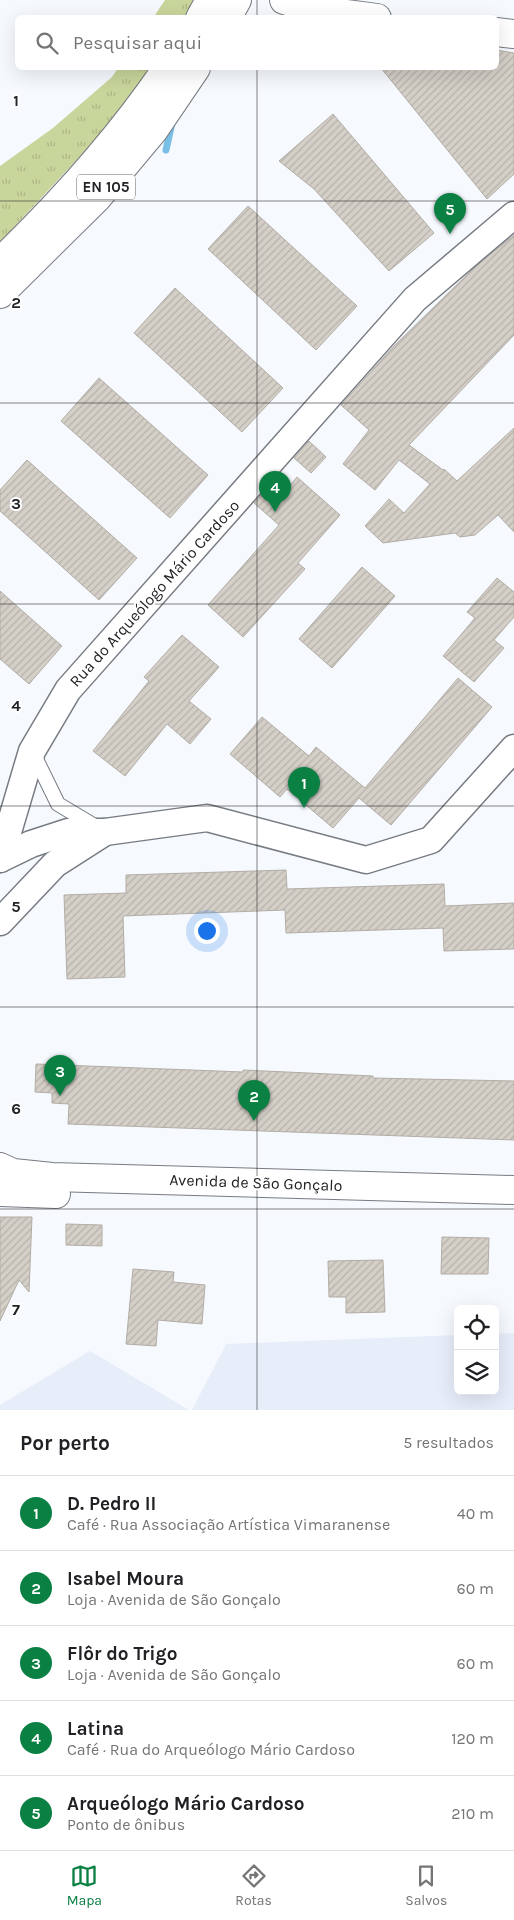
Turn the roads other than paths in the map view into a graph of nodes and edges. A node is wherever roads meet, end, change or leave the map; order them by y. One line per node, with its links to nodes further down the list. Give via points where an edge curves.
1 (284, 0): 4 (main road, via 316,10)
2 (227, 6): 3 (main road)
3 (207, 15)
4 (354, 15)
5 (499, 32): 6 (main road)
6 (514, 34)
7 (167, 70): 10 (main road, EN 105, via 94,164)
8 (195, 70): 11 (main road, EN 105, via 154,130 97,198)
9 (514, 215): 13 (street, Rua do Arqueólogo Mário Cardoso, via 409,306 68,690)
10 (0, 262)
11 (0, 294)
12 (514, 748): 14 (street, via 431,840 366,860 207,818)
13 (32, 751): 14 (lane, via 58,804); 15 (street, Rua do Arqueólogo Mário Cardoso)
14 (105, 832): 15 (street, via 68,832 31,844); 16 (street)
15 (0, 859): 16 (street, via 31,866)
16 (55, 864): 17 (street)
17 (0, 922)
18 (0, 1167): 19 (main road, Avenida de São Gonçalo, via 13,1173 52,1177)
19 (514, 1190)
20 (0, 1192): 21 (main road, Avenida de São Gonçalo)
21 (514, 1207)

